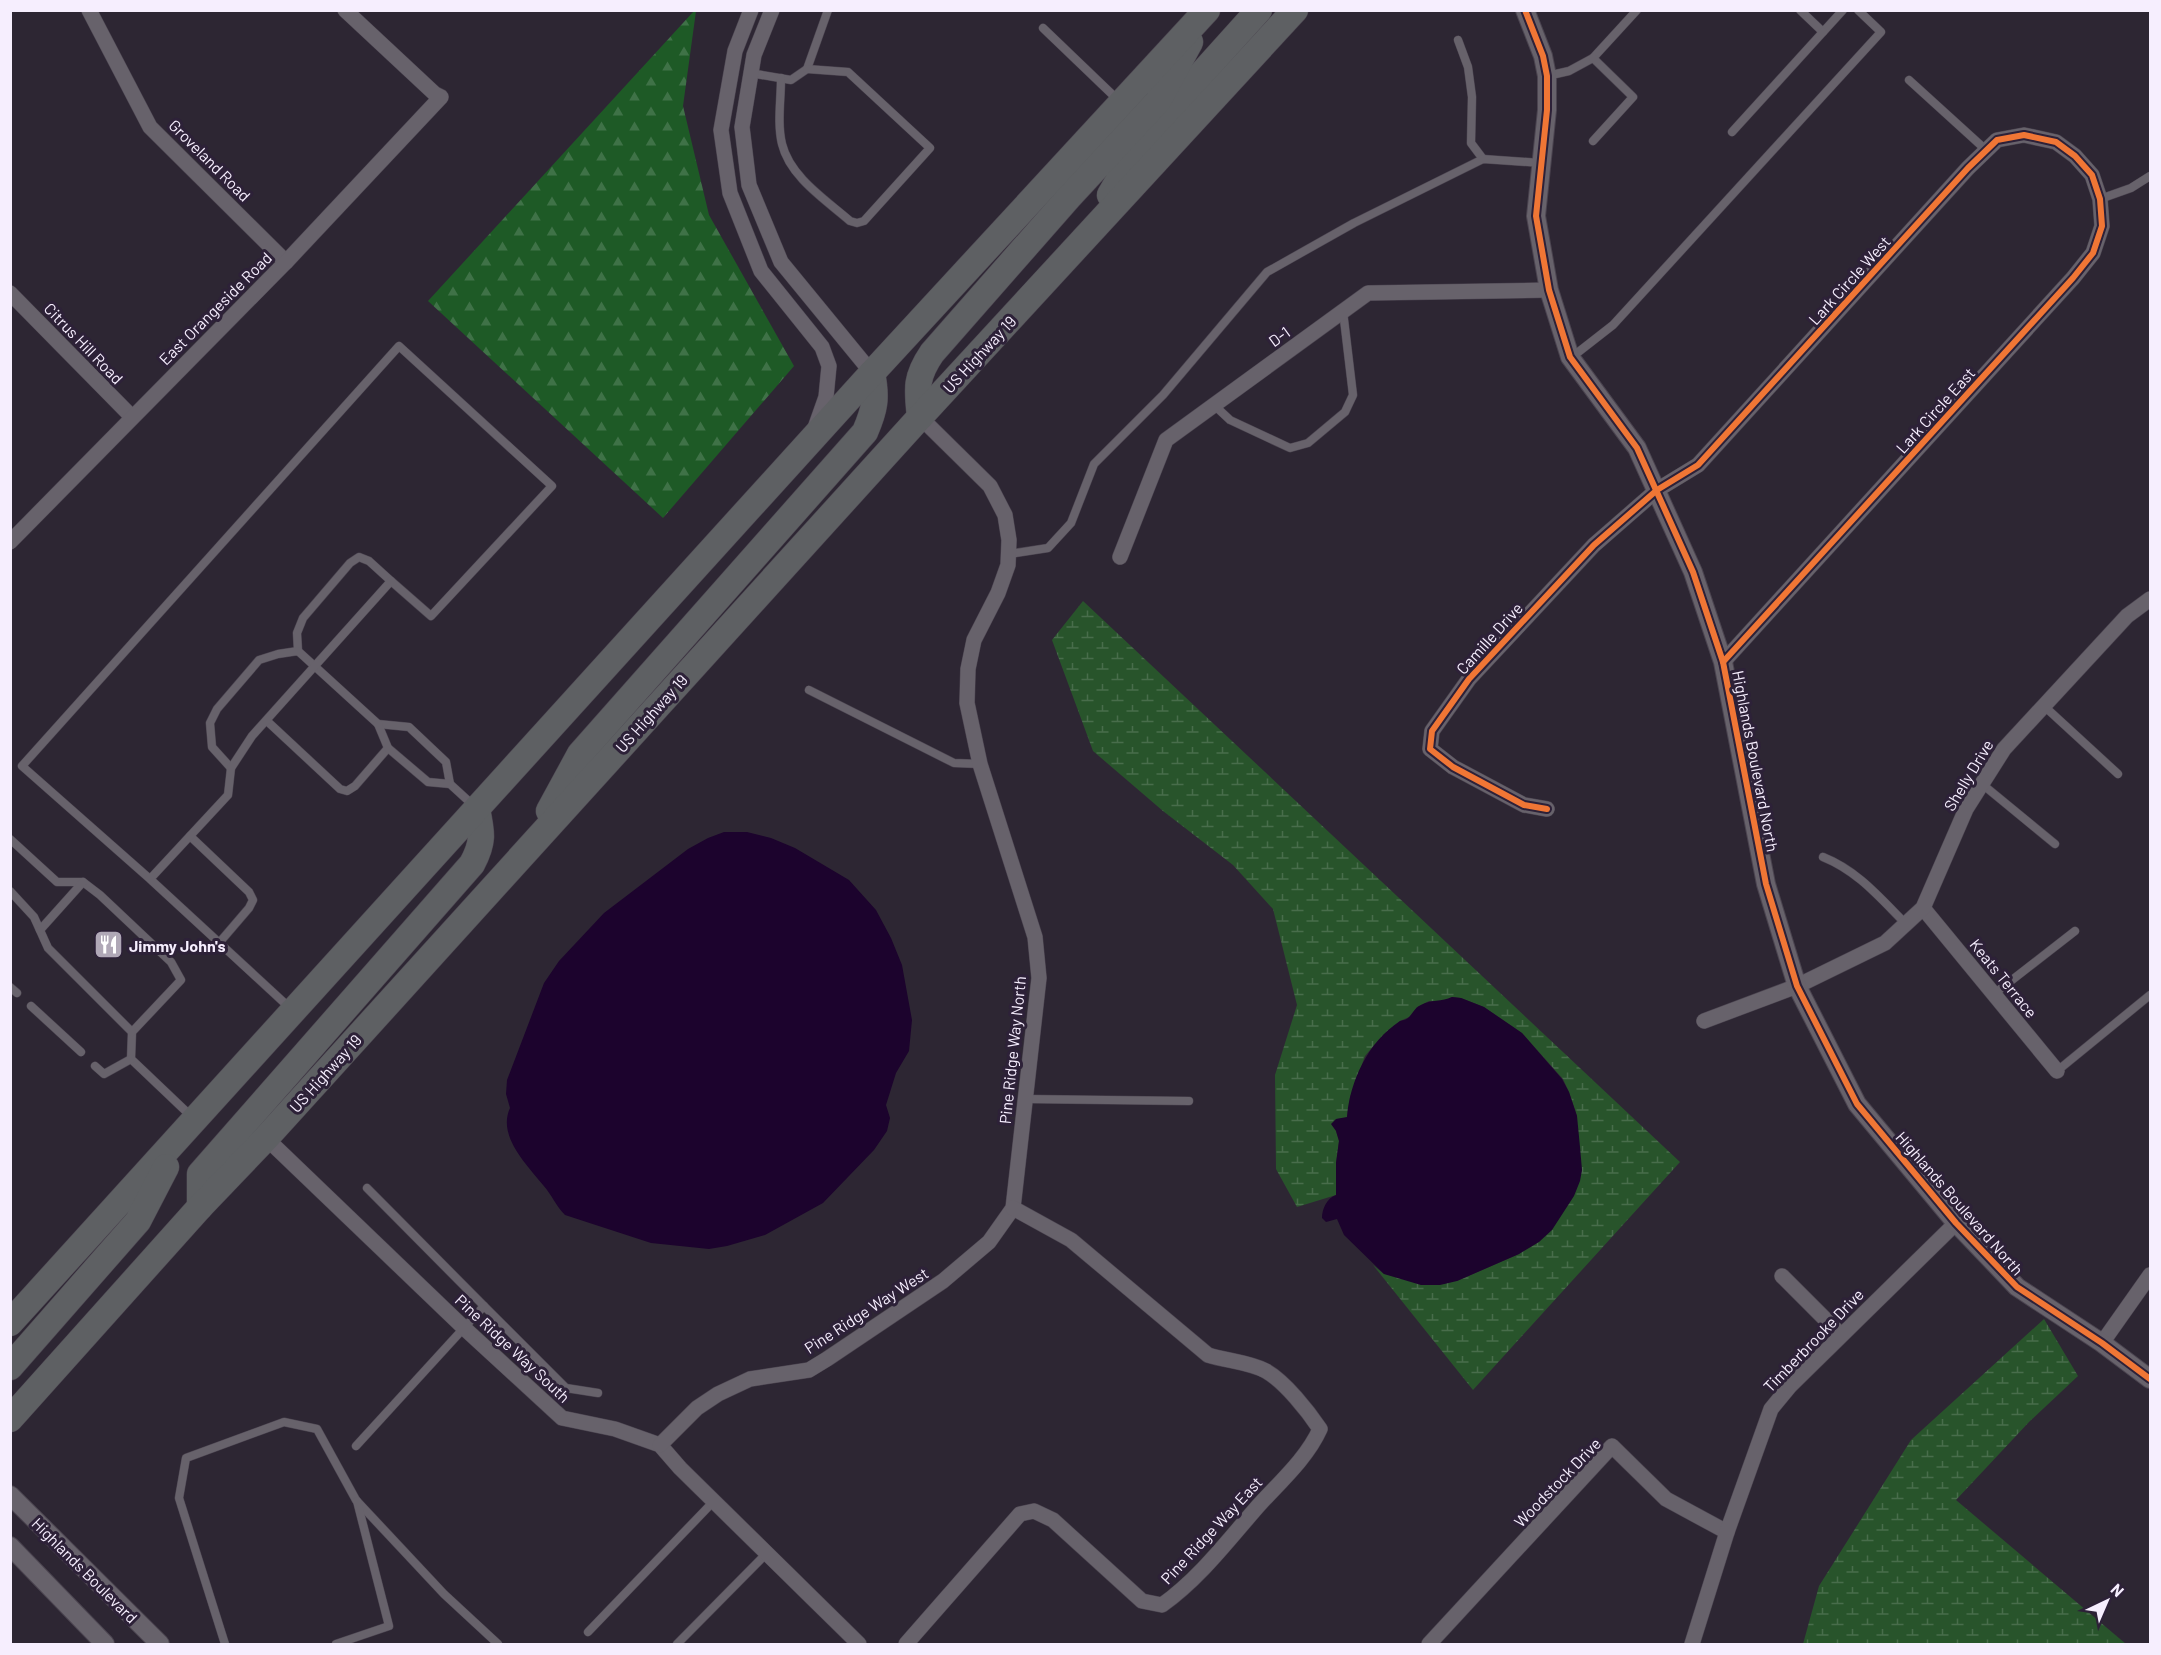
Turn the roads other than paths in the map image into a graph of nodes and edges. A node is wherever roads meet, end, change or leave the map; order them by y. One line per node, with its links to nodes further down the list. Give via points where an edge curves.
1 (88, 10): 33 (street, Groveland Road, via 150,127)
2 (345, 10): 33 (street, East Orangeside Road, via 441,97)
3 (751, 10): 42 (street, via 735,51 722,130 730,193 761,271 822,347 829,366 826,398 817,426)
4 (772, 10): 19 (street)
5 (828, 10): 18 (lane)
6 (1207, 10): 23 (highway); 41 (highway, via 1158,101 932,353 921,370 917,390)
7 (1259, 10): 32 (highway, via 1141,141)
8 (1295, 10): 32 (highway, US Highway 19)
9 (1525, 10): 20 (street, Highlands Boulevard North)
10 (1637, 10): 17 (lane)
11 (1800, 10): 15 (lane)
12 (1843, 10): 15 (lane)
13 (1858, 10): 37 (lane, via 1881,32 1613,325)
14 (1043, 28): 23 (lane)
15 (1823, 32): 24 (lane)
16 (1458, 40): 28 (lane, via 1468,67 1472,97 1471,143)
17 (1593, 58): 20 (lane, via 1569,71); 25 (lane, via 1633,97)
18 (807, 69): 21 (lane, via 791,80); 21 (lane, via 848,72 930,148 864,221 850,221 801,177 788,160 779,123)
19 (750, 73): 21 (lane); 38 (street, via 742,127 749,185 781,262)
20 (1547, 76): 29 (street, Highlands Boulevard North)
21 (781, 78)
22 (1909, 80): 26 (lane)
23 (1121, 103): 38 (highway)
24 (1732, 132)
25 (1593, 141)
26 (1986, 150): 27 (street, Lark Circle West, via 1997,140 2024,135 2056,142); 43 (street, Lark Circle West, via 1698,465)
27 (2075, 156): 31 (street, Lark Circle East, via 2092,176)
28 (1482, 159): 29 (lane); 45 (lane, via 1267,272 1163,395 1094,464 1071,523 1063,532 1048,548)
29 (1541, 163): 34 (street, Highlands Boulevard North, via 1536,216)
30 (2150, 177): 31 (lane)
31 (2100, 199): 50 (street, Lark Circle East, via 2102,226 2092,253 2073,278)
32 (1084, 239): 41 (highway, US Highway 19)
33 (286, 262): 40 (street, East Orangeside Road)
34 (1549, 290): 36 (street, D-1, via 1368,294); 37 (street, Highlands Boulevard North)
35 (10, 293): 40 (street, Citrus Hill Road)
36 (1343, 311): 39 (street, D-1); 39 (lane, via 1353,395 1345,412 1308,443 1290,448 1230,420)
37 (1570, 357): 43 (street, Highlands Boulevard North, via 1637,448)
38 (873, 374): 42 (highway); 67 (highway, via 875,410 865,432 580,754)
39 (1214, 405): 46 (street, D-1, via 1166,440)
40 (132, 417): 44 (street, East Orangeside Road)
41 (920, 417): 45 (street, Pine Ridge Way North, via 990,486 1005,515); 67 (highway, US Highway 19)
42 (800, 453): 62 (highway)
43 (1657, 489): 50 (street, Highlands Boulevard North, via 1693,572); 63 (street, Camille Drive, via 1594,544 1476,670 1432,731 1430,749 1453,767 1524,805)
44 (10, 542)
45 (1009, 554): 57 (street, Pine Ridge Way North, via 1002,584 974,640 968,669 968,703)
46 (1120, 557)
47 (391, 581): 49 (lane, via 369,561 359,557 350,563 303,618 297,633); 51 (lane); 69 (lane, via 430,616 552,486 399,346 22,765)
48 (2151, 599): 53 (street, Shelly Drive, via 2127,616)
49 (298, 651): 51 (lane); 58 (lane, via 259,660 217,709 210,723 212,747)
50 (1724, 662): 77 (street, Highlands Boulevard North, via 1766,884)
51 (314, 668): 54 (lane); 55 (lane)
52 (809, 690): 57 (lane, via 954,763)
53 (2044, 706): 59 (lane); 61 (street, Shelly Drive, via 2004,749)
54 (267, 721): 56 (lane, via 340,789 347,791); 58 (lane)
55 (378, 724): 56 (lane); 60 (lane, via 409,727 446,762)
56 (388, 748): 60 (lane, via 428,782)
57 (980, 764): 88 (street, Pine Ridge Way North, via 1035,937 1039,978)
58 (231, 768): 64 (lane, via 228,795)
59 (2118, 774)
60 (450, 784): 62 (lane)
61 (1982, 784): 66 (lane); 72 (street, Shelly Drive, via 1966,809)
62 (477, 808): 81 (highway); 93 (highway, via 482,833 480,849 472,864 200,1174)
63 (1546, 809)
64 (190, 836): 69 (lane); 76 (lane, via 253,900)
65 (10, 839): 70 (lane, via 57,882)
66 (2055, 844)
67 (530, 846): 91 (highway, US Highway 19)
68 (1823, 857): 73 (lane, via 1853,873)
69 (150, 879): 76 (lane)
70 (83, 882): 74 (lane); 83 (lane, via 171,962 181,980)
71 (10, 891): 74 (lane, via 34,917)
72 (1923, 908): 73 (street, Shelly Drive); 78 (street, Keats Terrace)
73 (1906, 924): 77 (street, Shelly Drive, via 1885,943)
74 (40, 930): 83 (lane, via 48,948)
75 (2075, 931): 78 (lane)
76 (219, 943): 81 (lane)
77 (1797, 986): 82 (street, Shelly Drive); 95 (street, Highlands Boulevard North, via 1857,1104)
78 (1994, 994): 87 (street, Keats Terrace)
79 (2151, 995): 87 (lane)
80 (31, 1006): 84 (lane)
81 (294, 1012): 90 (highway)
82 (1704, 1021)
83 (132, 1032): 85 (lane)
84 (81, 1052)
85 (131, 1059): 86 (lane, via 104,1074); 90 (lane)
86 (95, 1066)
87 (2057, 1071)
88 (1025, 1099): 89 (lane); 94 (street, Pine Ridge Way North)
89 (1189, 1101)
90 (190, 1127): 99 (highway); 103 (highway, via 138,1221)
91 (266, 1138): 93 (highway, US Highway 19); 100 (street, Pine Ridge Way South)
92 (367, 1188): 98 (lane)
93 (200, 1207): 106 (highway, US Highway 19)
94 (1013, 1208): 107 (street, Pine Ridge Way West, via 988,1242 943,1281 827,1359 809,1370 750,1379 718,1394 697,1408); 123 (street, Pine Ridge Way East, via 1071,1239 1208,1355 1267,1372 1305,1406 1320,1429 1294,1466 1195,1577 1162,1605 1142,1601 1053,1520 1034,1511 1020,1514)
95 (1956, 1223): 101 (street, Timberbrooke Drive); 102 (street, Highlands Boulevard North, via 2017,1287)
96 (2151, 1275): 102 (street)
97 (1782, 1276): 101 (street)
98 (484, 1306): 100 (lane); 105 (lane, via 566,1388)
99 (10, 1323)
100 (463, 1327): 107 (street, Pine Ridge Way South, via 562,1418 615,1429); 108 (lane)
101 (1841, 1335): 112 (street, Timberbrooke Drive, via 1771,1409)
102 (2102, 1343): 104 (street, Highlands Boulevard North)
103 (10, 1367)
104 (2151, 1379)
105 (598, 1393)
106 (10, 1419)
107 (660, 1445): 111 (street, Pine Ridge Way South)
108 (356, 1446)
109 (10, 1495): 117 (street, Highlands Boulevard)
110 (356, 1500): 118 (lane, via 317,1429 284,1422 186,1458 179,1498); 119 (lane, via 389,1626); 120 (lane, via 444,1594)
111 (714, 1501): 114 (street, Pine Ridge Way South); 115 (lane)
112 (1727, 1532): 124 (street, Woodstock Drive, via 1666,1499 1612,1446); 125 (street, Timberbrooke Drive)
113 (10, 1546): 116 (street)
114 (767, 1553): 121 (lane); 122 (street, Pine Ridge Way South)
115 (588, 1632)
116 (105, 1644)
117 (160, 1644)
118 (225, 1644)
119 (336, 1644)
120 (498, 1644)
121 (677, 1644)
122 (860, 1644)
123 (906, 1644)
124 (1429, 1644)
125 (1692, 1644)

